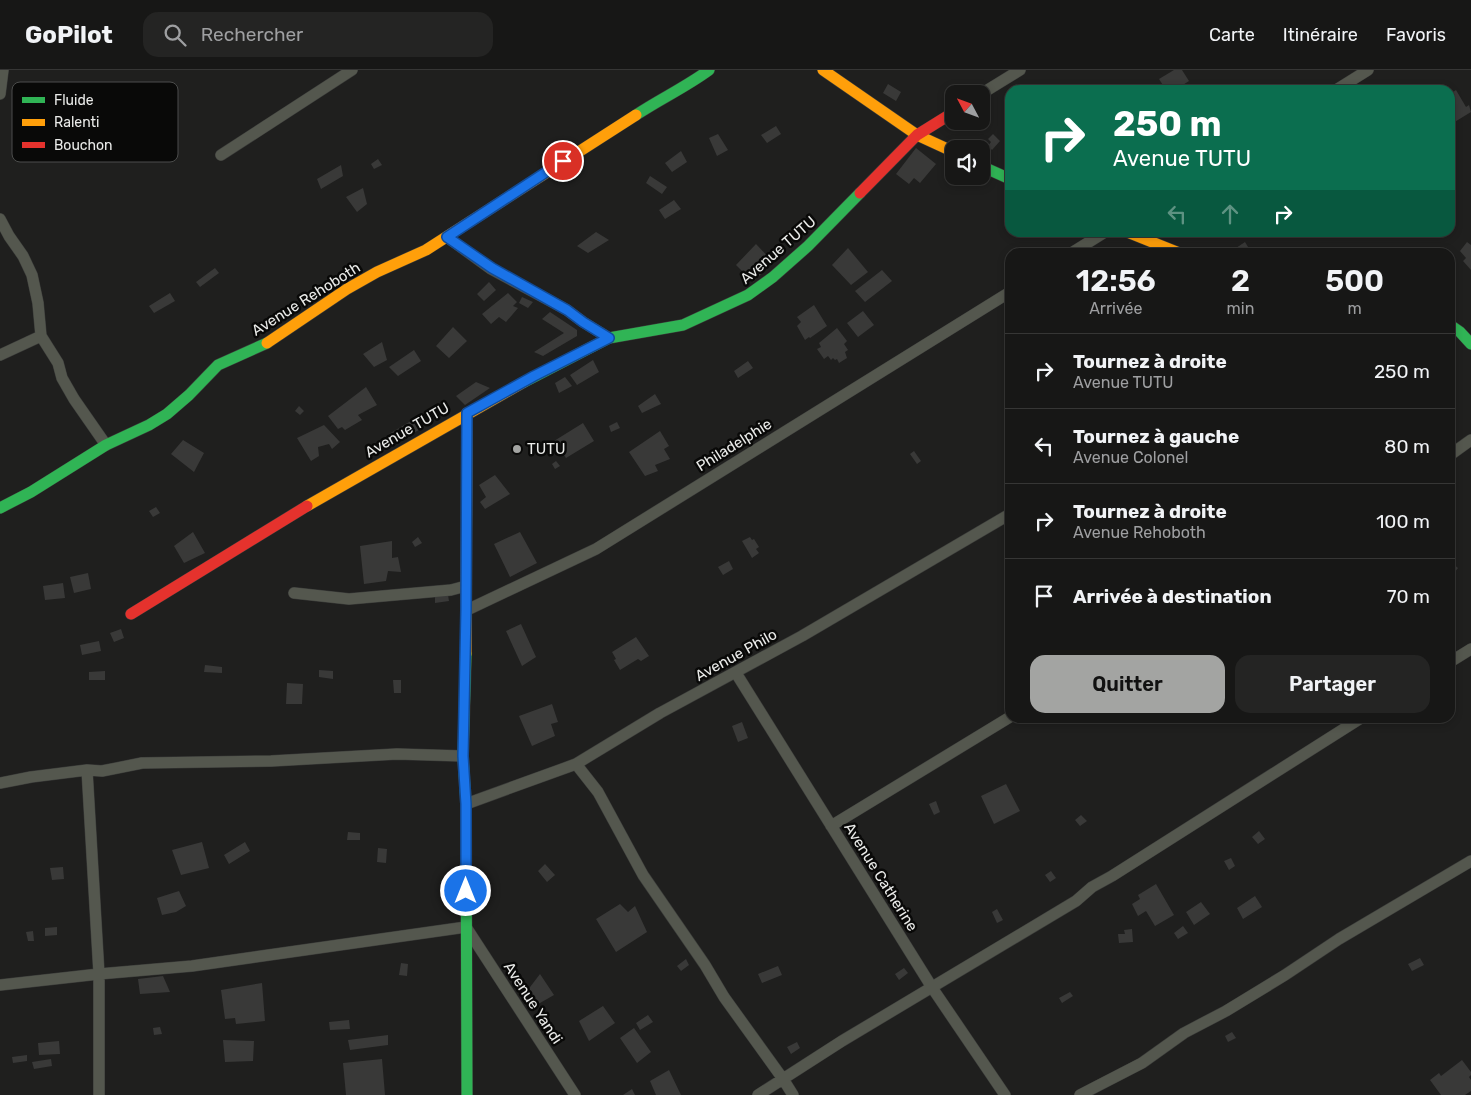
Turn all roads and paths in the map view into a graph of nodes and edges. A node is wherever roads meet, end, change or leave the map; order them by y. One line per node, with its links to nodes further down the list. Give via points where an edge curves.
1 (2, 70): 9 (street)
2 (352, 70): 13 (street)
3 (709, 70): 17 (street, Avenue Rehoboth)
4 (823, 70): 11 (street)
5 (1020, 70): 8 (street)
6 (1368, 70): 7 (street)
7 (1344, 85)
8 (990, 88)
9 (0, 94)
10 (945, 118): 11 (street)
11 (917, 135): 12 (street); 25 (street, Avenue TUTU, via 808,246 748,295 682,325)
12 (945, 148)
13 (221, 155)
14 (990, 170): 15 (street)
15 (1005, 177)
16 (0, 219): 24 (street, via 32,275)
17 (447, 237): 25 (street); 30 (street, Avenue Rehoboth, via 348,289 272,340 218,365 167,414)
18 (1098, 237): 20 (street)
19 (1140, 237): 21 (street)
20 (1080, 248)
21 (1167, 248)
22 (1005, 295): 36 (street, Philadelphie, via 596,549)
23 (1455, 328): 26 (street)
24 (41, 336): 27 (street); 30 (street, via 58,363 74,399)
25 (609, 338): 28 (street, Avenue TUTU)
26 (1471, 344)
27 (0, 355)
28 (467, 413): 34 (street); 37 (street, Avenue TUTU)
29 (1471, 440): 31 (street)
30 (106, 444): 32 (street, Avenue Rehoboth, via 86,459)
31 (1455, 451)
32 (0, 508)
33 (1005, 517): 40 (street, Avenue Philo)
34 (466, 586): 35 (street, via 349,599); 36 (street)
35 (294, 593)
36 (466, 610): 43 (street)
37 (131, 614)
38 (1471, 649): 39 (street)
39 (1455, 659)
40 (736, 673): 44 (street, Avenue Philo, via 660,713); 48 (street, Avenue Catherine)
41 (1005, 720): 48 (street)
42 (1353, 723): 53 (street, via 1092,887 1076,901)
43 (463, 756): 45 (street, via 397,754 270,761 142,763 102,771); 47 (street)
44 (576, 764): 47 (street, Avenue Philo); 54 (street, via 598,792 643,875)
45 (87, 770): 46 (street); 51 (street)
46 (0, 783)
47 (466, 804): 50 (street)
48 (831, 826): 53 (street, Avenue Catherine)
49 (1471, 861): 61 (street, via 1226,1011 1184,1033 1142,1063)
50 (466, 926): 51 (street, via 192,966); 56 (street); 57 (street, Avenue Yandi)
51 (99, 974): 52 (street); 55 (street)
52 (0, 985)
53 (932, 987): 54 (street); 60 (street, Avenue Catherine)
54 (783, 1079): 58 (street); 59 (street)
55 (98, 1095)
56 (466, 1095)
57 (575, 1095)
58 (758, 1095)
59 (793, 1095)
60 (1005, 1095)
61 (1080, 1095)

